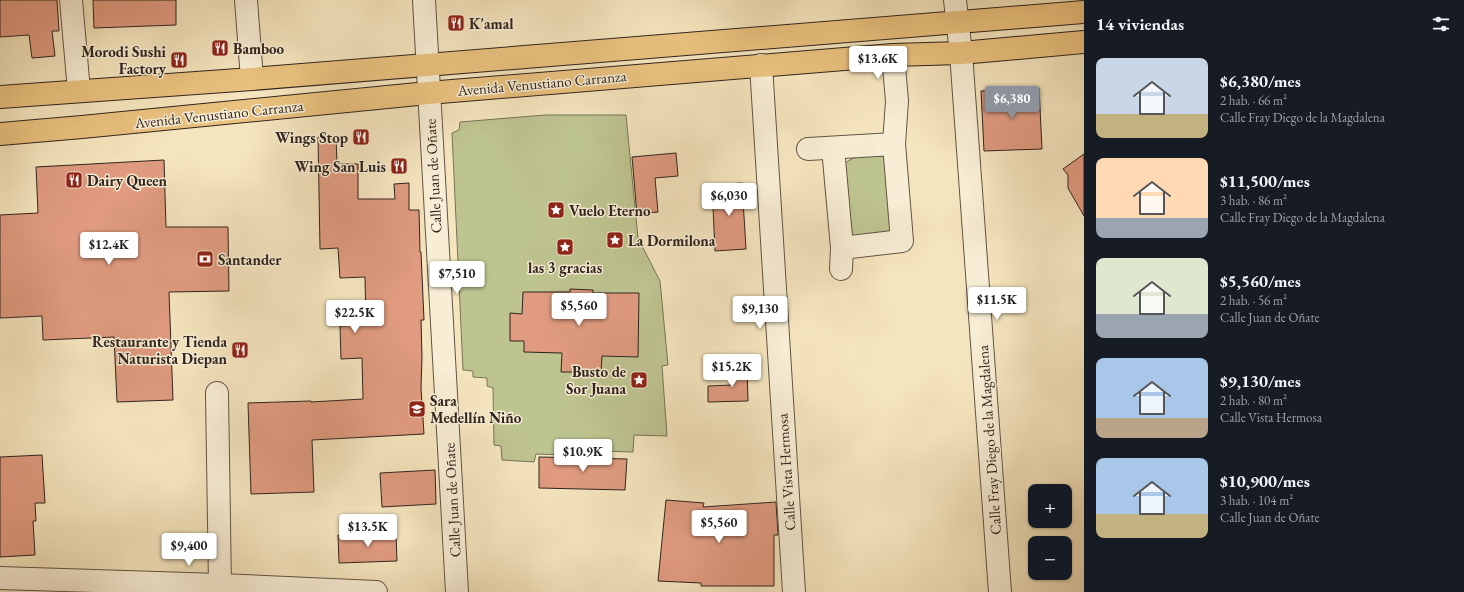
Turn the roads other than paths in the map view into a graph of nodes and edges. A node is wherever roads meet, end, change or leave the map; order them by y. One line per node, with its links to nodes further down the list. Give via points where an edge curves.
1 (71, 0): 13 (street)
2 (246, 0): 12 (street)
3 (424, 0): 10 (street, Calle Juan de Oñate)
4 (954, 0): 6 (street, Calle Fray Diego de la Magdalena)
5 (1084, 12): 6 (main road, Avenida Venustiano Carranza)
6 (957, 22): 8 (street, Calle Fray Diego de la Magdalena); 10 (main road, Avenida Venustiano Carranza)
7 (1084, 42): 8 (main road, Avenida Venustiano Carranza)
8 (961, 52): 9 (main road, Avenida Venustiano Carranza); 26 (street, Calle Fray Diego de la Magdalena)
9 (893, 55): 11 (main road, Avenida Venustiano Carranza); 17 (street, via 897,101)
10 (427, 64): 12 (main road, Avenida Venustiano Carranza); 14 (street, Calle Juan de Oñate)
11 (761, 66): 14 (main road, Avenida Venustiano Carranza); 25 (street, Calle Vista Hermosa)
12 (252, 79): 13 (main road, Avenida Venustiano Carranza)
13 (79, 91): 15 (main road, Avenida Venustiano Carranza)
14 (428, 93): 16 (main road, Avenida Venustiano Carranza); 24 (street, Calle Juan de Oñate)
15 (0, 97)
16 (0, 134)
17 (894, 144): 18 (street); 18 (street, via 902,241 841,258)
18 (833, 148): 19 (street)
19 (808, 149)
20 (217, 393): 22 (street)
21 (0, 578): 22 (street)
22 (218, 588): 23 (street)
23 (365, 592)
24 (457, 592)
25 (794, 592)
26 (1000, 592)

